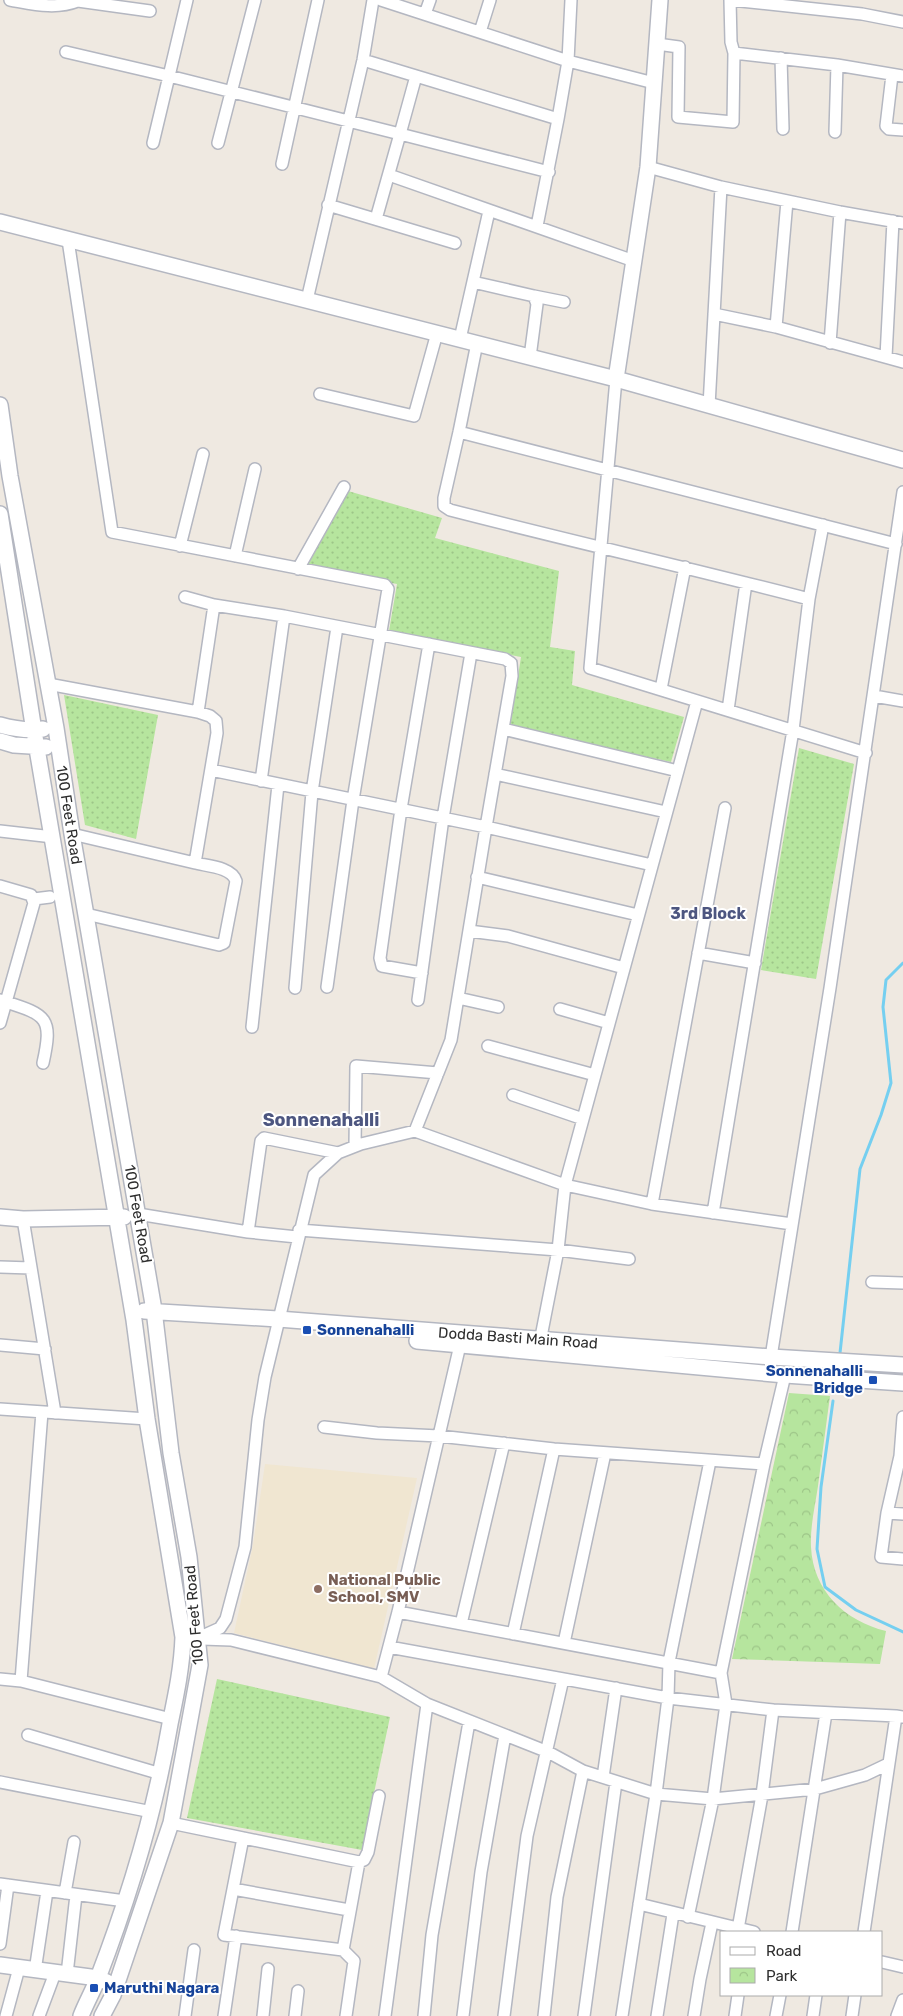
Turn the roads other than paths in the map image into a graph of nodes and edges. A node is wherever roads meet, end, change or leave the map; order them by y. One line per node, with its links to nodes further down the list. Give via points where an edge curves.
1 (10, 0): 12 (street, via 47,7 78,1)
2 (187, 0): 23 (street)
3 (254, 0): 27 (street)
4 (318, 0): 28 (street)
5 (374, 0): 20 (street)
6 (381, 0): 13 (street)
7 (430, 0): 13 (street)
8 (490, 0): 15 (street)
9 (571, 0): 21 (street)
10 (660, 0): 16 (main road)
11 (730, 0): 14 (street, via 862,14); 18 (street)
12 (150, 11)
13 (425, 14): 15 (street)
14 (903, 22)
15 (480, 32): 21 (street)
16 (657, 44): 18 (street, via 680,47 678,117 733,122); 26 (main road)
17 (66, 52): 23 (street)
18 (734, 53): 19 (street)
19 (781, 58): 22 (street); 31 (street)
20 (363, 60): 24 (street); 30 (street)
21 (568, 61): 26 (street); 29 (street)
22 (837, 65): 25 (street); 33 (street)
23 (169, 76): 27 (street); 35 (street)
24 (416, 76): 29 (street); 34 (street)
25 (898, 76): 32 (street, via 886,126)
26 (654, 83): 38 (main road)
27 (232, 92): 28 (street); 36 (street)
28 (294, 109): 30 (street); 37 (street)
29 (558, 119): 39 (street)
30 (347, 122): 34 (street); 43 (street)
31 (783, 129)
32 (903, 130)
33 (836, 132)
34 (400, 134): 39 (street); 40 (street)
35 (152, 143)
36 (218, 143)
37 (282, 164)
38 (648, 167): 41 (street); 52 (main road)
39 (549, 172): 49 (street)
40 (389, 176): 44 (street); 46 (street)
41 (721, 187): 42 (street); 57 (street)
42 (787, 201): 45 (street); 58 (street)
43 (328, 205): 46 (street); 55 (street)
44 (489, 210): 49 (street); 53 (street)
45 (840, 212): 48 (street); 62 (street)
46 (376, 219): 51 (street)
47 (0, 222): 50 (main road)
48 (898, 222): 64 (street)
49 (537, 226): 52 (street)
50 (68, 240): 55 (main road); 80 (street, via 112,532)
51 (455, 243)
52 (634, 261): 66 (main road)
53 (473, 282): 54 (street); 60 (street)
54 (534, 296): 56 (street); 63 (street, via 537,304)
55 (307, 300): 59 (main road)
56 (564, 302)
57 (714, 314): 58 (street); 69 (street)
58 (776, 327): 62 (street)
59 (437, 333): 60 (main road); 67 (street, via 414,416)
60 (460, 339): 61 (main road)
61 (477, 343): 63 (main road); 70 (street)
62 (830, 343): 64 (street)
63 (530, 356): 66 (main road)
64 (886, 357): 65 (street)
65 (903, 362)
66 (616, 379): 69 (main road); 74 (street)
67 (320, 394)
68 (0, 404): 94 (main road, 100 Feet Road)
69 (709, 406): 72 (main road)
70 (459, 432): 74 (street); 81 (street, via 444,506)
71 (203, 454): 80 (street)
72 (903, 460)
73 (254, 469): 82 (street)
74 (607, 470): 78 (street); 81 (street)
75 (344, 487): 84 (street)
76 (903, 492): 79 (street)
77 (0, 514): 105 (main road, 100 Feet Road)
78 (822, 525): 79 (street); 87 (street)
79 (896, 544): 96 (street)
80 (180, 546): 82 (street)
81 (600, 548): 83 (street); 95 (street, via 590,668)
82 (235, 556): 84 (street)
83 (685, 567): 85 (street); 95 (street)
84 (298, 569): 91 (street, via 386,586)
85 (746, 583): 87 (street); 99 (street)
86 (185, 597): 88 (street)
87 (809, 600): 104 (street)
88 (214, 605): 89 (street); 100 (street)
89 (284, 616): 90 (street); 113 (street)
90 (337, 627): 91 (street); 115 (street)
91 (381, 636): 92 (street); 116 (street)
92 (429, 644): 93 (street); 118 (street)
93 (471, 653): 103 (street, via 509,661 513,667); 120 (street)
94 (48, 684): 100 (street); 102 (main road, 100 Feet Road)
95 (660, 689): 97 (street)
96 (874, 696): 98 (street); 109 (street)
97 (697, 701): 99 (street); 111 (street)
98 (903, 701)
99 (728, 710): 104 (street)
100 (198, 712): 110 (street, via 216,721)
101 (0, 725): 105 (main road)
102 (56, 728): 105 (main road); 107 (main road, 100 Feet Road)
103 (503, 729): 111 (street); 112 (street)
104 (794, 730): 109 (street); 135 (street)
105 (34, 731): 108 (main road, 100 Feet Road)
106 (0, 741): 108 (main road)
107 (58, 747): 108 (main road); 123 (main road, 100 Feet Road)
108 (38, 748): 124 (main road, 100 Feet Road)
109 (866, 753): 164 (street)
110 (210, 770): 113 (street); 125 (street)
111 (678, 771): 119 (street)
112 (495, 774): 119 (street); 121 (street)
113 (261, 781): 114 (street)
114 (278, 784): 115 (street); 147 (street)
115 (312, 792): 116 (street); 138 (street)
116 (353, 800): 118 (street); 139 (street)
117 (725, 808): 134 (street)
118 (401, 809): 120 (street); 137 (street, via 380,961 382,966)
119 (666, 812): 126 (street)
120 (443, 818): 121 (street); 137 (street)
121 (486, 827): 126 (street); 127 (street)
122 (0, 831): 124 (street)
123 (72, 834): 125 (street); 131 (main road, 100 Feet Road)
124 (53, 837): 162 (main road, 100 Feet Road)
125 (194, 862): 131 (street, via 228,871 236,881 224,942 219,946)
126 (652, 865): 132 (street)
127 (477, 877): 132 (street); 133 (street)
128 (0, 886): 130 (street, via 31,895)
129 (50, 897): 130 (street)
130 (34, 899): 142 (street)
131 (86, 914): 160 (main road, 100 Feet Road)
132 (638, 915): 136 (street)
133 (469, 931): 136 (street, via 508,936); 140 (street)
134 (698, 953): 135 (street); 158 (street)
135 (755, 962): 159 (street)
136 (624, 968): 146 (street)
137 (422, 973): 141 (street)
138 (295, 988)
139 (327, 988)
140 (458, 998): 143 (street); 150 (street, via 451,1040)
141 (418, 1000)
142 (3, 1001): 145 (street); 149 (street, via 35,1011 44,1021 48,1032)
143 (498, 1007)
144 (560, 1009): 146 (street)
145 (0, 1023)
146 (609, 1023): 151 (street)
147 (252, 1027)
148 (488, 1046): 151 (street)
149 (43, 1063)
150 (438, 1073): 154 (street); 155 (street, via 356,1066)
151 (595, 1075): 153 (street)
152 (513, 1095): 153 (street)
153 (583, 1119): 157 (street)
154 (415, 1131): 155 (street); 157 (street)
155 (355, 1146): 156 (street)
156 (338, 1153): 165 (street, via 264,1138); 166 (street, via 314,1175)
157 (565, 1185): 158 (street); 167 (street)
158 (652, 1204): 159 (street)
159 (713, 1213): 164 (street)
160 (138, 1214): 162 (main road); 165 (street); 173 (main road, 100 Feet Road)
161 (0, 1217): 163 (main road)
162 (116, 1218): 163 (main road); 174 (main road, 100 Feet Road)
163 (23, 1219): 170 (street)
164 (792, 1224): 180 (street)
165 (248, 1232): 166 (street)
166 (298, 1234): 167 (street); 175 (street)
167 (558, 1250): 168 (street); 178 (street)
168 (630, 1259)
169 (0, 1267): 170 (street)
170 (30, 1268): 179 (street)
171 (872, 1282): 172 (street)
172 (903, 1284)
173 (155, 1315): 174 (main road, Dodda Basti Main Road); 175 (main road, Dodda Basti Main Road); 205 (main road, 100 Feet Road)
174 (134, 1316): 189 (main road, 100 Feet Road)
175 (277, 1324): 177 (main road, Dodda Basti Main Road); 178 (main road, Dodda Basti Main Road); 205 (street, via 258,1420 245,1547 226,1619 220,1628)
176 (0, 1345): 179 (street)
177 (460, 1345): 178 (main road, Dodda Basti Main Road); 191 (street)
178 (539, 1346): 180 (main road, Dodda Basti Main Road); 182 (main road, Dodda Basti Main Road)
179 (45, 1349): 187 (street)
180 (771, 1357): 181 (main road, Dodda Basti Main Road); 182 (street)
181 (903, 1365)
182 (770, 1373): 183 (main road, Dodda Basti Main Road)
183 (786, 1375): 184 (main road, Dodda Basti Main Road); 197 (street)
184 (903, 1383)
185 (0, 1410): 186 (street)
186 (42, 1412): 187 (street); 213 (street)
187 (55, 1413): 189 (street)
188 (903, 1416): 195 (street)
189 (147, 1419): 204 (main road, 100 Feet Road)
190 (324, 1427): 191 (street)
191 (439, 1436): 192 (street); 201 (street)
192 (504, 1443): 193 (street); 202 (street)
193 (554, 1449): 194 (street); 203 (street)
194 (604, 1453): 196 (street); 206 (street)
195 (901, 1456): 198 (street)
196 (710, 1460): 197 (street); 208 (street)
197 (764, 1464): 209 (street)
198 (887, 1513): 199 (street); 200 (street, via 880,1557)
199 (903, 1514)
200 (903, 1559)
201 (398, 1612): 202 (street); 207 (street)
202 (461, 1624): 203 (street)
203 (513, 1634): 206 (street)
204 (183, 1638): 205 (street); 221 (main road, 100 Feet Road, via 182,1662)
205 (198, 1638): 210 (street, via 231,1640); 238 (main road, 100 Feet Road, via 200,1665)
206 (564, 1643): 208 (street)
207 (389, 1646): 210 (street); 212 (street)
208 (669, 1662): 209 (street); 215 (street)
209 (721, 1673): 217 (street)
210 (381, 1677): 216 (street)
211 (0, 1679): 213 (street)
212 (563, 1679): 214 (street); 225 (street)
213 (21, 1681): 221 (street)
214 (616, 1688): 215 (street); 229 (street)
215 (668, 1698): 217 (street); 233 (street)
216 (427, 1704): 222 (street); 283 (street)
217 (726, 1704): 218 (street); 236 (street)
218 (773, 1710): 219 (street); 234 (street)
219 (826, 1713): 220 (street); 232 (street)
220 (900, 1716): 226 (street)
221 (171, 1719): 228 (main road, 100 Feet Road)
222 (470, 1722): 224 (street); 284 (street, via 432,1935)
223 (28, 1735): 228 (street)
224 (505, 1735): 225 (street); 285 (street, via 481,1872)
225 (548, 1752): 227 (street); 286 (street, via 527,1836)
226 (888, 1764): 232 (street, via 866,1775); 254 (street)
227 (583, 1771): 229 (street); 287 (street, via 556,1897)
228 (161, 1774): 237 (main road, 100 Feet Road)
229 (603, 1777): 231 (street)
230 (0, 1782): 237 (street)
231 (616, 1782): 233 (street); 288 (street)
232 (815, 1789): 234 (street); 253 (street)
233 (656, 1794): 236 (street); 247 (street)
234 (762, 1795): 236 (street); 252 (street)
235 (379, 1796): 241 (street, via 367,1856)
236 (714, 1800): 250 (street)
237 (152, 1812): 246 (main road, 100 Feet Road)
238 (171, 1823): 239 (street); 267 (main road, 100 Feet Road)
239 (243, 1838): 241 (street); 243 (street)
240 (74, 1842): 245 (street)
241 (359, 1862): 248 (street)
242 (4, 1885): 244 (street); 256 (street)
243 (233, 1889): 248 (street); 255 (street, via 224,1935)
244 (46, 1890): 245 (street); 264 (street)
245 (71, 1894): 246 (street); 265 (street)
246 (125, 1901): 266 (main road, 100 Feet Road)
247 (639, 1904): 249 (street); 289 (street)
248 (349, 1910): 258 (street)
249 (673, 1914): 250 (street); 290 (street)
250 (688, 1917): 251 (street)
251 (712, 1922): 252 (street); 291 (street)
252 (747, 1931)
253 (792, 1931)
254 (864, 1931)
255 (236, 1936): 258 (street); 279 (street)
256 (0, 1944)
257 (194, 1950): 278 (street)
258 (343, 1950): 282 (street, via 354,1961)
259 (883, 1962): 261 (street)
260 (0, 1965): 262 (main road)
261 (903, 1967)
262 (19, 1968): 264 (main road); 275 (street)
263 (268, 1969): 280 (street)
264 (35, 1971): 265 (main road)
265 (61, 1974): 266 (main road); 276 (street)
266 (98, 1978): 267 (main road); 274 (main road, 100 Feet Road)
267 (116, 1985): 277 (main road, 100 Feet Road)
268 (298, 1991): 281 (street)
269 (738, 1996): 292 (street)
270 (780, 1996): 293 (street)
271 (816, 1996): 294 (street)
272 (855, 1996): 295 (street)
273 (903, 2000): 296 (street)
274 (87, 2014)
275 (6, 2016)
276 (40, 2016)
277 (102, 2016)
278 (185, 2016)
279 (224, 2016)
280 (263, 2016)
281 (296, 2016)
282 (346, 2016)
283 (385, 2016)
284 (424, 2016)
285 (464, 2016)
286 (504, 2016)
287 (544, 2016)
288 (584, 2016)
289 (622, 2016)
290 (657, 2016)
291 (694, 2016)
292 (735, 2016)
293 (776, 2016)
294 (813, 2016)
295 (852, 2016)
296 (897, 2016)

